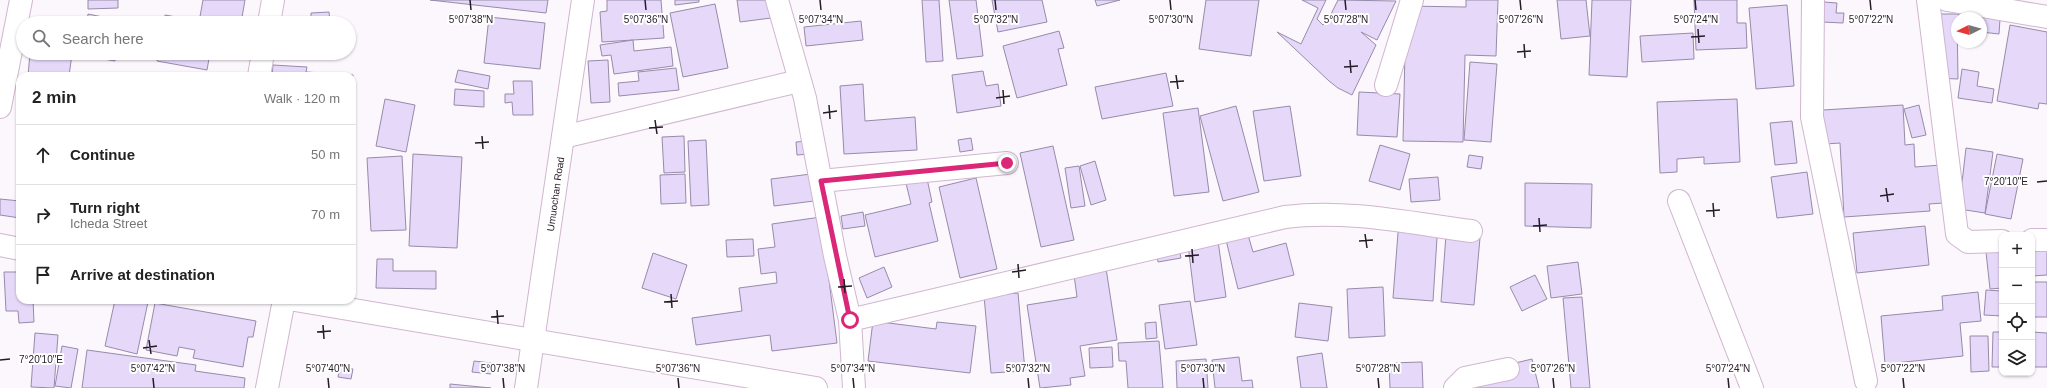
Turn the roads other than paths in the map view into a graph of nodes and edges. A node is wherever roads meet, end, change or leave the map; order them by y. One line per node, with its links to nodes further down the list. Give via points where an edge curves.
1 (21, 0): 9 (street)
2 (273, 0): 10 (street)
3 (583, 0): 18 (street, Umuochan Road)
4 (777, 0): 15 (street)
5 (1412, 0): 16 (street)
6 (1813, 0): 33 (street, via 1812,117)
7 (1928, 0): 25 (street, via 1957,234 1968,242)
8 (1947, 0): 11 (street)
9 (18, 16)
10 (270, 16)
11 (2047, 17)
12 (16, 25): 17 (street)
13 (262, 60): 14 (street)
14 (260, 72)
15 (799, 81): 18 (street); 20 (street, via 805,98)
16 (1386, 85)
17 (0, 106)
18 (563, 137): 31 (street, Umuochan Road)
19 (1007, 163): 20 (street)
20 (821, 181): 30 (street)
21 (1679, 201): 39 (street)
22 (1471, 231): 30 (street, via 1341,215 1285,217)
23 (2035, 240): 24 (street)
24 (2047, 240)
25 (1999, 241)
26 (0, 245): 27 (street)
27 (16, 248)
28 (283, 304): 34 (street)
29 (318, 304): 31 (street)
30 (850, 320): 37 (street)
31 (534, 341): 35 (street, Umuochan Road); 36 (street)
32 (1508, 369): 38 (street, via 1465,378)
33 (1866, 381)
34 (267, 388)
35 (526, 388)
36 (816, 388)
37 (854, 388)
38 (1455, 388)
39 (1752, 388)

